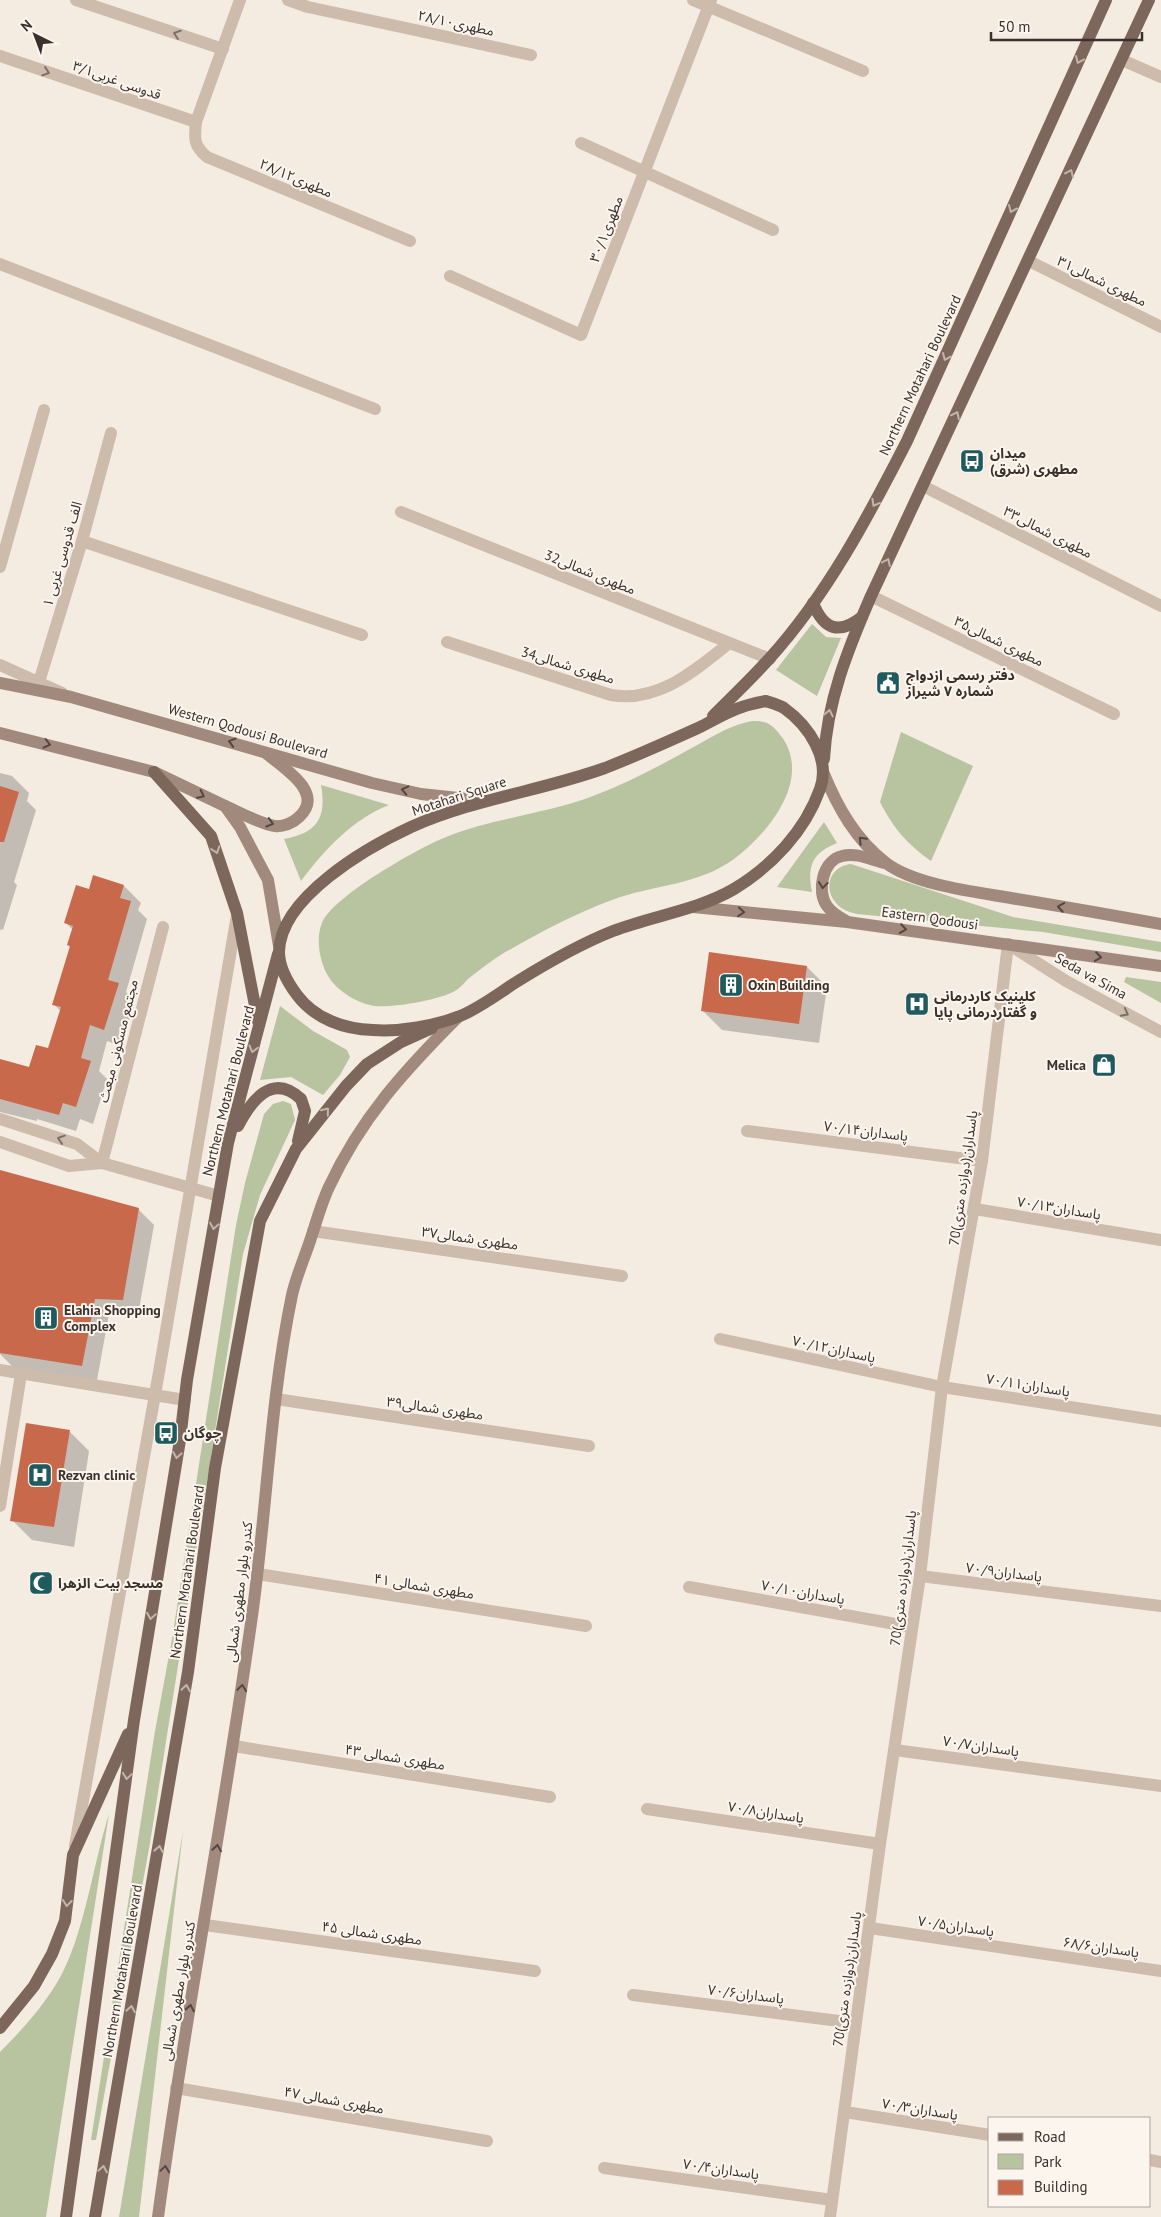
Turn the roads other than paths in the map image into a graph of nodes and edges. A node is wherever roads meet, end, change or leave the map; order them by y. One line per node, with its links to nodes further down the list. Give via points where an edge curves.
1 (76, 0): 8 (street, one-way to 1)
2 (240, 0): 8 (street)
3 (288, 0): 9 (street, مطهری۲۸/۱۰)
4 (693, 0): 7 (street)
5 (1106, 0): 31 (main road, Northern Motahari Boulevard, one-way to 31, via 908,441 875,505)
6 (1149, 0): 11 (main road)
7 (710, 3): 12 (street); 16 (street, مطهری۳۰/۱)
8 (223, 49): 14 (street)
9 (531, 55)
10 (0, 56): 14 (street, قدوسی غربی۳/۱, one-way to 14)
11 (1122, 60): 13 (street); 19 (main road, one-way to 11)
12 (863, 71)
13 (1161, 77)
14 (196, 122): 18 (street, مطهری۲۸/۱۲, via 194,140 207,157)
15 (581, 143): 16 (street)
16 (644, 173): 17 (street); 21 (street, مطهری۳۰/۱, via 581,335)
17 (773, 230)
18 (410, 241)
19 (1029, 261): 22 (street, مطهرى شمالى۳۱); 26 (main road, one-way to 19)
20 (0, 264): 23 (street)
21 (450, 276)
22 (1161, 327)
23 (375, 409)
24 (44, 410): 29 (street)
25 (111, 434): 28 (street, ۱ الف قدوسی غربی)
26 (922, 486): 30 (main road, one-way to 26); 32 (street, مطهرى شمالى۳۳)
27 (401, 512): 36 (street, 32مطهرى شمالى)
28 (82, 541): 34 (street); 39 (street, ۱ الف قدوسی غربی)
29 (0, 567)
30 (871, 596): 33 (main road); 42 (street, مطهرى شمالى۳۵)
31 (813, 603): 33 (main road, via 819,618 833,627 849,627); 37 (main road, Northern Motahari Boulevard)
32 (1161, 606)
33 (862, 617): 46 (main road, one-way to 33, via 830,705)
34 (362, 635)
35 (447, 642): 36 (street, 34مطهرى شمالى, via 611,695 634,697 686,677)
36 (728, 644): 37 (street, 32مطهرى شمالى)
37 (770, 659): 43 (main road, Northern Motahari Boulevard)
38 (0, 666): 39 (street)
39 (39, 682): 41 (street)
40 (0, 683): 41 (main road, Western Qodousi Boulevard)
41 (72, 697): 45 (main road, Western Qodousi Boulevard, one-way to 41)
42 (1114, 714)
43 (703, 725): 46 (main road, Motahari Square, via 741,705 766,701 784,707 818,749); 48 (main road, Motahari Square, via 600,769)
44 (0, 733): 47 (main road, one-way to 47)
45 (262, 750): 48 (main road, Western Qodousi Boulevard, one-way to 45, via 421,794 372,783); 49 (main road, one-way to 45, via 275,826 293,823 304,812 309,801 306,789)
46 (824, 768): 50 (main road, one-way to 46, via 858,836 836,805); 51 (main road, via 817,797 804,824 782,850 733,889)
47 (154, 772): 49 (main road, one-way to 49); 52 (main road, one-way to 52, via 211,836)
48 (488, 801): 57 (main road, Motahari Square, via 433,817 354,858 323,881 301,903 286,928)
49 (225, 806): 57 (main road, via 268,880)
50 (887, 864): 53 (main road, one-way to 53, via 856,855 832,861 822,879 822,893 826,905); 54 (main road, one-way to 50, via 960,889 926,880)
51 (693, 907): 53 (main road, Eastern Qodousi, one-way to 53); 59 (main road, via 611,932 539,968)
52 (237, 913): 60 (main road); 69 (street)
53 (847, 922): 56 (main road, Eastern Qodousi, one-way to 56)
54 (1161, 924)
55 (163, 927): 68 (street, مجتمع مسکونی مبعث)
56 (1008, 944): 58 (main road, Eastern Qodousi, one-way to 58); 61 (street, Seda va Sima, one-way to 61, via 1066,981); 67 (street, 70پاسداران(دوازده متری))
57 (279, 951): 59 (main road, via 284,974 295,993 310,1008 335,1024 375,1031 409,1028); 60 (main road, Northern Motahari Boulevard)
58 (1161, 966)
59 (458, 1017): 66 (main road, Northern Motahari Boulevard, one-way to 59, via 367,1064 401,1042); 72 (main road, کندرو بلوار مطهری شمالی, via 406,1069 379,1103 328,1188)
60 (259, 1026): 65 (main road, Northern Motahari Boulevard, one-way to 65)
61 (1161, 1032)
62 (0, 1119): 68 (street, one-way to 62, via 77,1144)
63 (747, 1131): 67 (street, پاسداران۷۰/۱۴)
64 (0, 1142): 68 (street, via 69,1166)
65 (228, 1143): 66 (main road, via 249,1105 263,1092 282,1089 301,1099 305,1111); 70 (main road, Northern Motahari Boulevard)
66 (296, 1149): 114 (main road, Northern Motahari Boulevard, one-way to 66, via 187,1682 216,1468 244,1306 260,1221)
67 (982, 1161): 71 (street, 70پاسداران(دوازده متری))
68 (102, 1163): 69 (street)
69 (189, 1187): 70 (street); 79 (street)
70 (219, 1196): 81 (main road, Northern Motahari Boulevard, one-way to 81)
71 (975, 1209): 73 (street, پاسداران۷۰/۱۳); 78 (street, 70پاسداران(دوازده متری))
72 (313, 1231): 74 (street, مطهرى شمالى۳۷); 80 (main road, کندرو بلوار مطهری شمالی, via 293,1293)
73 (1161, 1240)
74 (622, 1276)
75 (720, 1340): 78 (street, پاسداران۷۰/۱۲)
76 (0, 1370): 77 (street)
77 (22, 1374): 79 (street); 84 (street)
78 (942, 1387): 82 (street, پاسداران۷۰/۱۱); 86 (street, 70پاسداران(دوازده متری))
79 (154, 1395): 81 (street); 98 (street)
80 (276, 1399): 83 (street, مطهرى شمالى۳۹); 85 (main road, کندرو بلوار مطهری شمالی)
81 (185, 1400): 91 (main road, Northern Motahari Boulevard, one-way to 91)
82 (1161, 1421)
83 (589, 1446)
84 (0, 1506)
85 (258, 1574): 89 (street, ۴۱ مطهرى شمالى); 92 (main road, کندرو بلوار مطهری شمالی, one-way to 85)
86 (920, 1576): 88 (street, پاسداران۷۰/۹); 90 (street, 70پاسداران(دوازده متری))
87 (689, 1587): 90 (street, پاسداران۷۰/۱۰)
88 (1161, 1606)
89 (586, 1626)
90 (912, 1628): 93 (street, 70پاسداران(دوازده متری))
91 (134, 1720): 98 (main road); 113 (main road, Northern Motahari Boulevard, one-way to 113)
92 (234, 1746): 95 (street, مطهرى شمالى ۴۳); 99 (main road, کندرو بلوار مطهری شمالی, one-way to 92)
93 (895, 1750): 94 (street, پاسداران۷۰/۷); 97 (street, 70پاسداران(دوازده متری))
94 (1161, 1786)
95 (550, 1797)
96 (647, 1809): 97 (street, پاسداران۷۰/۸)
97 (880, 1844): 100 (street, 70پاسداران(دوازده متری))
98 (73, 1855): 106 (main road, one-way to 106, via 65,1921 52,1954 34,1986)
99 (205, 1925): 103 (street, مطهرى شمالى ۴۵); 107 (main road, کندرو بلوار مطهری شمالی, one-way to 99)
100 (870, 1928): 101 (street, پاسداران۷۰/۵); 105 (street, 70پاسداران(دوازده متری))
101 (1038, 1952): 102 (street, پاسداران۶۸/۶)
102 (1161, 1970)
103 (535, 1971)
104 (633, 1995): 105 (street, پاسداران۷۰/۶)
105 (855, 2023): 108 (street, 70پاسداران(دوازده متری))
106 (0, 2028)
107 (176, 2088): 110 (street, مطهرى شمالى ۴۷); 115 (main road, کندرو بلوار مطهری شمالی, one-way to 107)
108 (845, 2112): 109 (street, پاسداران۷۰/۳); 112 (street, 70پاسداران(دوازده متری))
109 (988, 2135)
110 (488, 2141)
111 (604, 2168): 112 (street, پاسداران۷۰/۴)
112 (832, 2200): 116 (street, 70پاسداران(دوازده متری))
113 (66, 2217)
114 (96, 2217)
115 (158, 2217)
116 (830, 2217)

